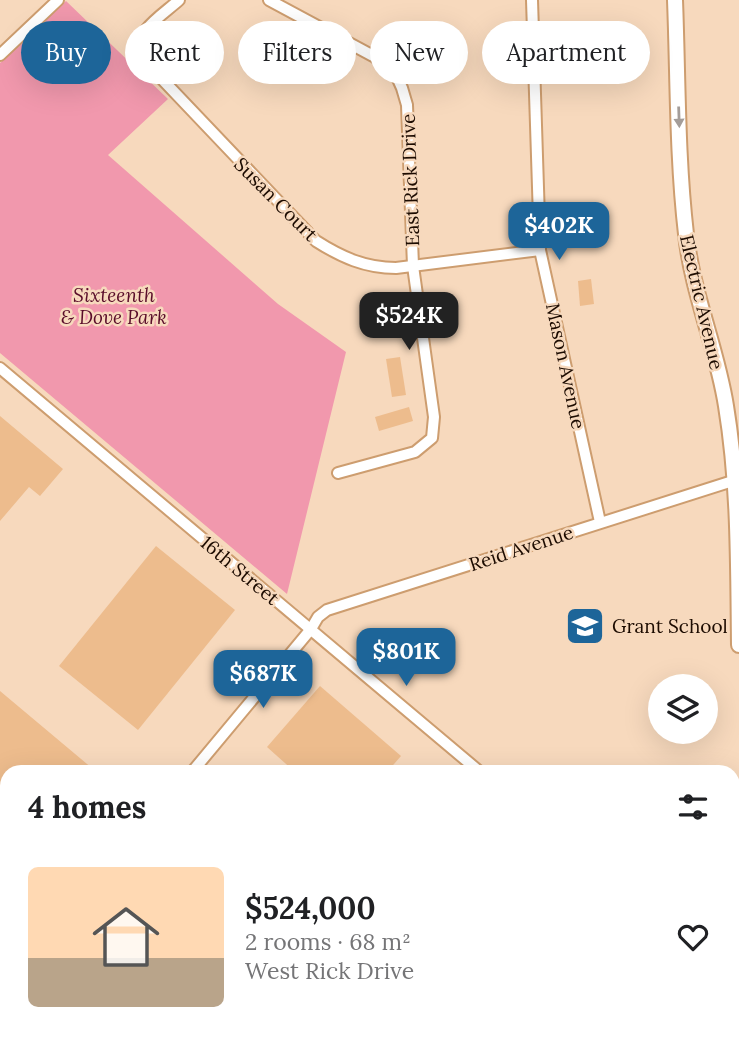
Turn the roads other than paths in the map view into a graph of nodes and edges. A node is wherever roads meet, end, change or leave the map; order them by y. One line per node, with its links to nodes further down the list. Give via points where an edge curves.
1 (58, 0): 6 (street)
2 (179, 0): 8 (street, Susan Court, via 140,37 136,48 151,69 316,241 363,265)
3 (270, 0): 8 (street, East Rick Drive, via 375,57 397,77 407,106)
4 (532, 0): 7 (street, Mason Avenue)
5 (675, 0): 11 (main road, Electric Avenue, one-way to 11, via 686,236 726,402)
6 (0, 55)
7 (540, 250): 8 (street, Susan Court); 12 (street, Mason Avenue)
8 (413, 266): 10 (street, East Rick Drive, via 434,417 432,438 415,452)
9 (0, 368): 13 (street, 16th Street)
10 (338, 473)
11 (737, 479): 12 (street, Reid Avenue); 14 (main road, Electric Avenue)
12 (600, 522): 13 (street, Reid Avenue, via 327,610)
13 (311, 629): 15 (street, Reid Avenue); 16 (street, 16th Street)
14 (739, 645)
15 (198, 765)
16 (472, 765)

